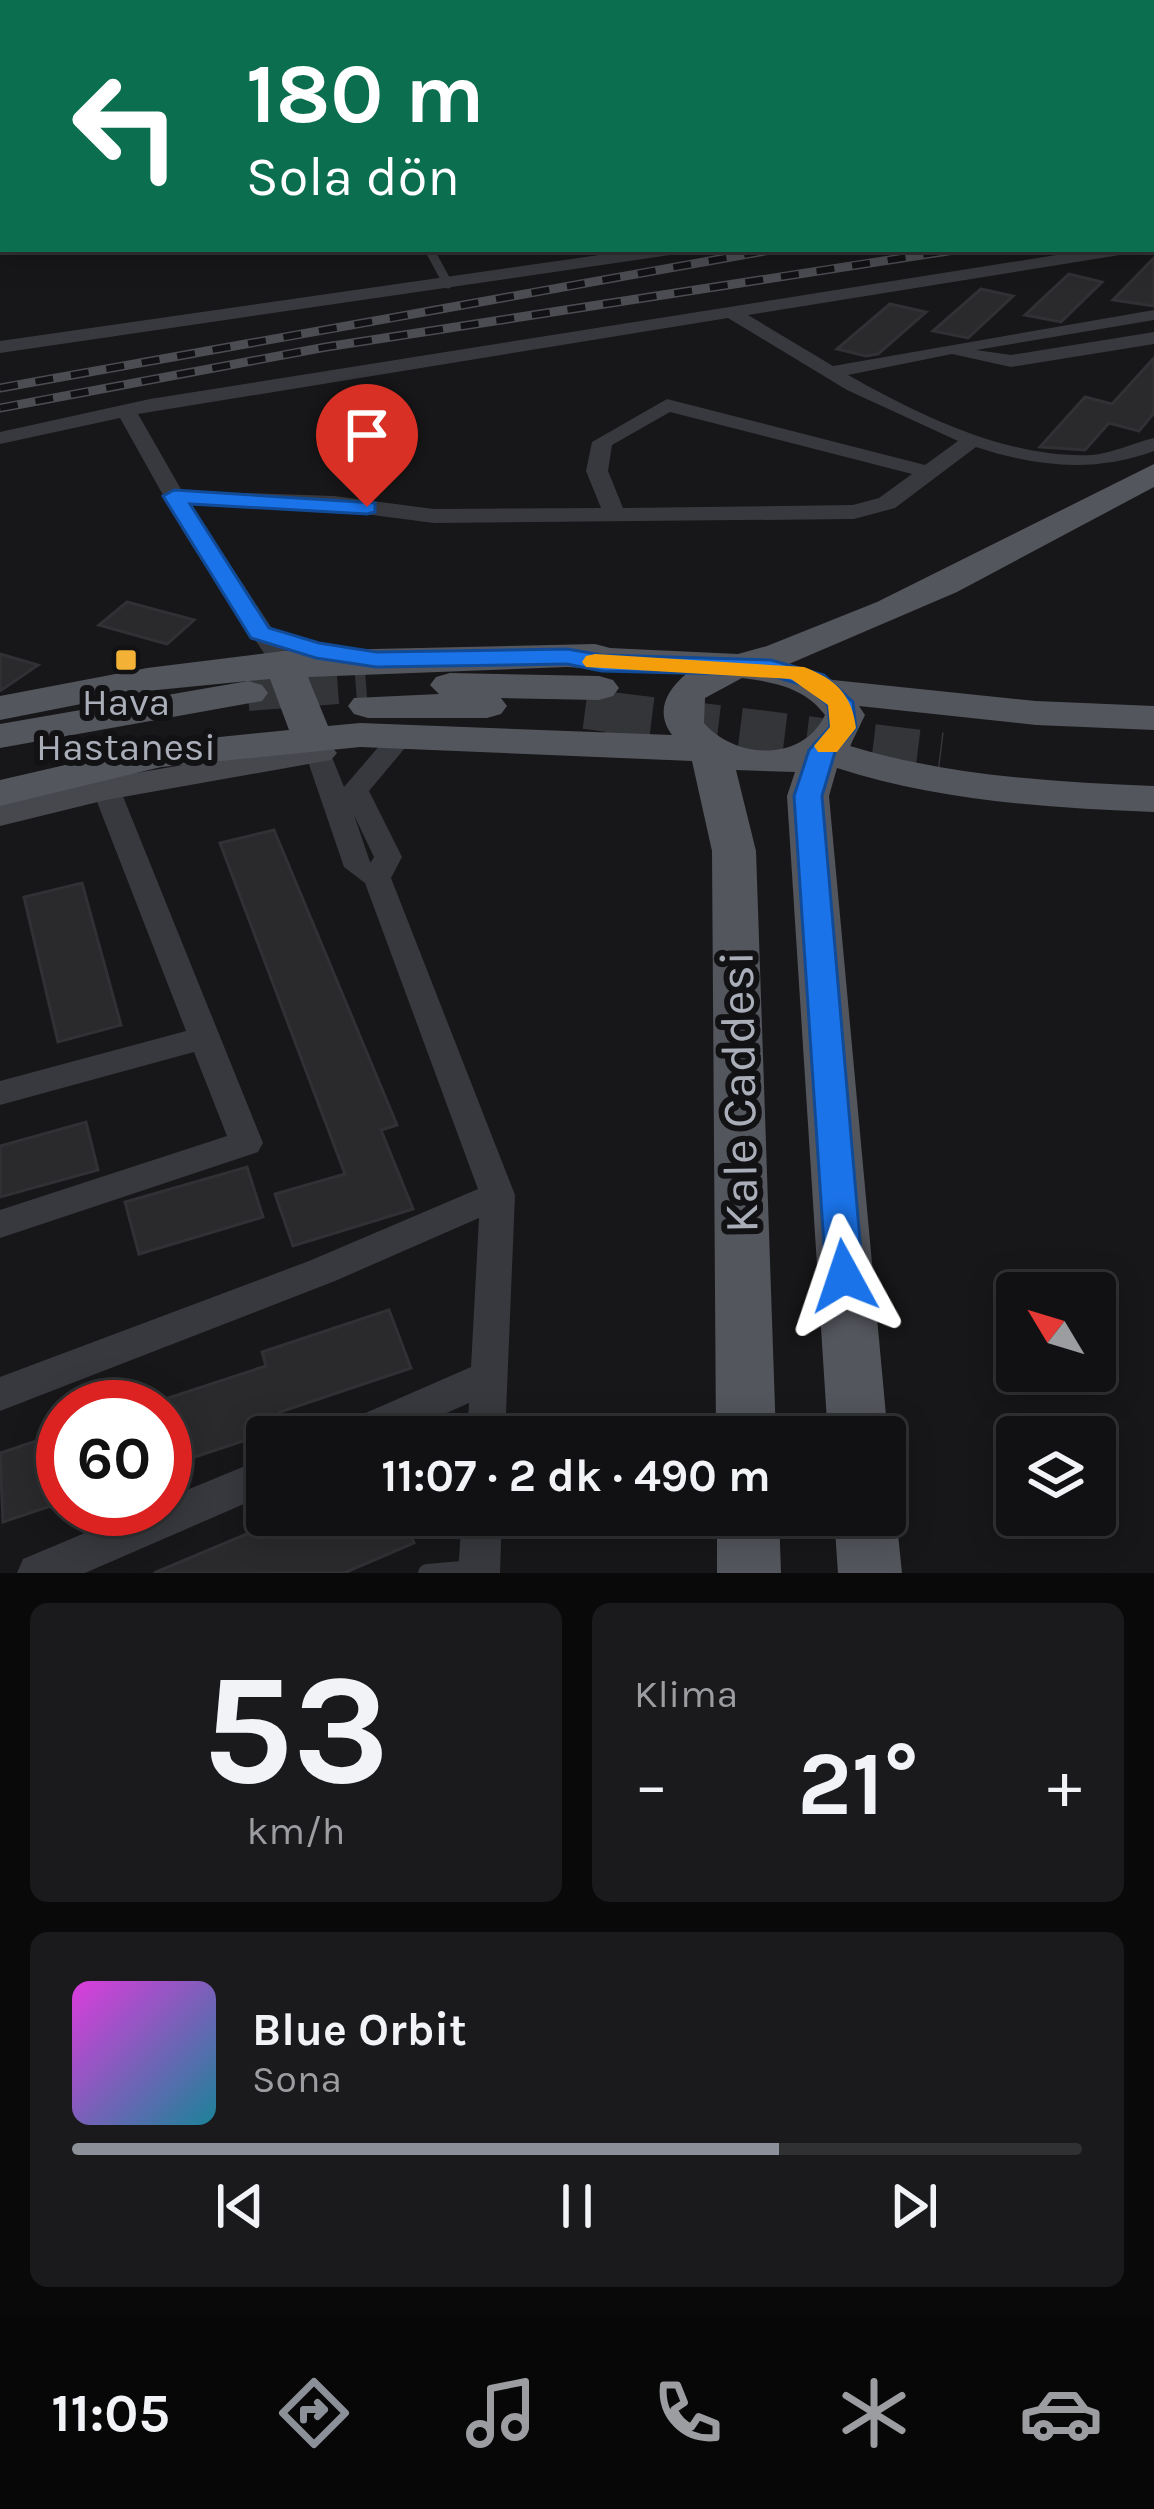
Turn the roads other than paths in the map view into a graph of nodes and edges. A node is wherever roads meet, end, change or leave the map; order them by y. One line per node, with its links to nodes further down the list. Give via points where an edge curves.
1 (431, 252): 4 (lane)
2 (657, 252): 4 (street)
3 (1107, 252): 5 (street)
4 (448, 284): 8 (street)
5 (731, 312): 10 (street); 11 (street)
6 (1154, 315): 9 (street)
7 (1154, 338): 9 (street, via 1010,361)
8 (0, 347)
9 (945, 350): 10 (street)
10 (831, 372): 13 (street)
11 (126, 411): 12 (street); 17 (street)
12 (0, 438)
13 (974, 440): 14 (street, via 1083,461); 15 (street)
14 (1154, 444)
15 (928, 472): 18 (street, via 887,503 854,512); 18 (street, via 667,405 602,442 597,471)
16 (1154, 476): 19 (main road); 23 (main road, via 865,645)
17 (174, 496): 18 (street, via 434,516); 20 (street)
18 (616, 517)
19 (873, 621): 21 (main road); 24 (main road, via 740,646)
20 (271, 648): 22 (main road); 25 (main road); 31 (main road)
21 (746, 667): 23 (main road, via 795,672); 24 (main road); 32 (main road, via 702,680 681,706 692,737)
22 (370, 683): 24 (main road); 24 (main road)
23 (828, 689): 27 (main road); 33 (main road, via 845,715)
24 (591, 692): 29 (main road); 32 (main road)
25 (0, 708)
26 (1154, 718): 27 (main road, via 1036,712)
27 (923, 730): 30 (main road); 33 (main road, via 880,770); 35 (main road); 38 (main road, via 1086,796)
28 (0, 736): 34 (main road, via 251,705)
29 (403, 736): 31 (main road); 40 (street, via 355,790 388,857)
30 (1154, 746)
31 (316, 747): 36 (street); 37 (main road, via 160,755); 40 (street, via 358,867)
32 (710, 749): 33 (main road, via 776,763); 49 (main road, Kale Caddesi, via 734,851)
33 (823, 750): 50 (main road, Kale Caddesi, via 808,796)
34 (0, 766)
35 (1154, 774)
36 (106, 789): 39 (street); 41 (street)
37 (0, 793)
38 (1154, 799)
39 (0, 814)
40 (377, 878): 43 (street)
41 (207, 1037): 42 (street); 44 (street, via 246,1142)
42 (0, 1094)
43 (498, 1195): 45 (street); 46 (street)
44 (0, 1224)
45 (489, 1376): 47 (street); 48 (street)
46 (0, 1394)
47 (399, 1416)
48 (487, 1416)
49 (746, 1416)
50 (856, 1416)
51 (246, 1484): 56 (street)
52 (481, 1536): 55 (street)
53 (748, 1536): 58 (main road)
54 (867, 1536): 59 (main road)
55 (479, 1571): 57 (lane)
56 (38, 1573)
57 (427, 1573)
58 (749, 1573)
59 (870, 1573)

